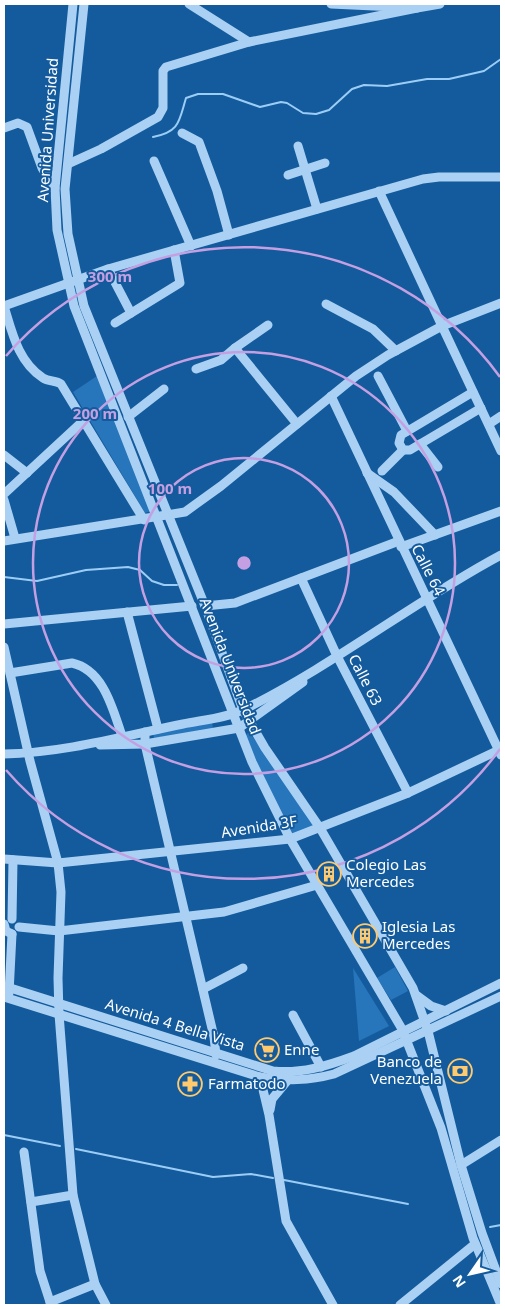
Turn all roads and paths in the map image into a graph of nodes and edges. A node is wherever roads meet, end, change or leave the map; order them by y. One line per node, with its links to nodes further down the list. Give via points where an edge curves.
1 (73, 4): 17 (street, Avenida Universidad)
2 (84, 4): 13 (street, Avenida Universidad)
3 (189, 4): 7 (street)
4 (331, 4): 6 (street)
5 (440, 4): 6 (street)
6 (417, 8): 7 (street)
7 (249, 42): 13 (street, via 166,67 163,71 163,108 158,117)
8 (4, 128): 17 (street, via 18,123 27,127 42,168)
9 (182, 133): 20 (street, via 199,142)
10 (298, 146): 14 (street)
11 (154, 161): 21 (street)
12 (325, 163): 14 (street)
13 (68, 164): 24 (street, Avenida Universidad, via 68,234)
14 (305, 170): 15 (street); 19 (street)
15 (288, 176)
16 (501, 178): 18 (street, via 439,177)
17 (55, 188): 25 (street, Avenida Universidad, via 57,230)
18 (379, 191): 19 (street); 32 (street)
19 (317, 209): 20 (street)
20 (229, 235): 21 (street)
21 (191, 246): 22 (street)
22 (174, 250): 23 (street); 29 (street, via 180,283)
23 (108, 268): 24 (street); 29 (street)
24 (77, 280): 25 (street); 42 (street, Avenida Universidad, via 84,306)
25 (68, 284): 28 (street); 58 (street, Avenida Universidad, via 88,347)
26 (501, 303): 32 (street)
27 (326, 304): 34 (street, via 374,329)
28 (4, 306): 43 (street, via 22,357 40,377 61,384)
29 (131, 313): 30 (street)
30 (115, 324)
31 (268, 325): 33 (street)
32 (442, 326): 34 (street); 38 (street)
33 (235, 348): 35 (street, via 221,360); 44 (street)
34 (396, 351): 39 (street)
35 (196, 369)
36 (378, 376): 46 (street)
37 (164, 389): 42 (street)
38 (473, 392): 40 (street); 46 (street)
39 (331, 396): 44 (street); 54 (street, Calle 64)
40 (481, 408): 45 (street); 47 (street)
41 (501, 416): 45 (street)
42 (128, 417): 58 (street, Avenida Universidad)
43 (84, 420): 53 (street); 59 (street)
44 (297, 424): 58 (street, via 191,509)
45 (489, 424): 49 (street)
46 (407, 431): 48 (street, via 399,439)
47 (420, 444): 48 (street, via 410,450); 51 (street)
48 (402, 450): 52 (street)
49 (501, 451)
50 (4, 456): 53 (street)
51 (438, 467)
52 (382, 471)
53 (27, 473): 55 (street)
54 (367, 473): 60 (street, via 394,492); 63 (street, Calle 64)
55 (4, 494)
56 (4, 500): 61 (street)
57 (501, 511): 60 (street)
58 (162, 517): 59 (street); 67 (street, Avenida Universidad); 68 (street, Avenida Universidad)
59 (144, 520): 61 (street)
60 (435, 535): 63 (street)
61 (15, 538): 62 (street)
62 (4, 541)
63 (400, 544): 65 (street); 66 (street, Calle 64)
64 (501, 555): 66 (street)
65 (301, 578): 68 (street, via 235,603); 72 (street, Calle 63)
66 (428, 598): 72 (street); 83 (street, Calle 64)
67 (192, 606): 69 (street); 75 (street, Avenida Universidad)
68 (205, 606): 74 (street, Avenida Universidad)
69 (127, 612): 70 (street); 78 (street)
70 (4, 624)
71 (4, 647): 73 (street)
72 (337, 656): 74 (street); 76 (street); 86 (street, Calle 63)
73 (10, 673): 80 (street, via 72,663 81,665 93,674 108,694); 85 (street)
74 (243, 710): 75 (street); 76 (street, Avenida Universidad)
75 (233, 713): 77 (street, Avenida Universidad); 78 (street)
76 (250, 721): 77 (street); 87 (street, Avenida Universidad)
77 (239, 728): 81 (street); 88 (street, Avenida Universidad)
78 (158, 729): 79 (street)
79 (145, 732): 80 (street); 81 (street)
80 (122, 736): 82 (street)
81 (145, 744): 82 (street); 89 (street)
82 (69, 746): 85 (street)
83 (500, 752): 86 (street, Avenida 3F)
84 (4, 754): 85 (street)
85 (28, 754): 91 (street)
86 (408, 793): 87 (street, Avenida 3F)
87 (320, 828): 88 (street, Avenida 3F); 103 (street, Avenida Universidad)
88 (290, 839): 89 (street, Avenida 3F); 92 (street, Avenida Universidad)
89 (170, 853): 91 (street, Avenida 3F); 93 (street)
90 (8, 860): 91 (street, Avenida 3F); 94 (street)
91 (58, 863): 97 (street)
92 (317, 885): 93 (street, via 224,912); 112 (street, Avenida Universidad)
93 (185, 915): 97 (street); 102 (street)
94 (12, 919): 95 (street); 96 (street)
95 (4, 924): 98 (street, via 6,931)
96 (19, 926): 97 (street); 98 (street)
97 (60, 931): 106 (street)
98 (12, 934): 101 (street)
99 (243, 968): 102 (street)
100 (501, 983): 107 (street, Avenida 4 Bella Vista)
101 (7, 987): 105 (street); 106 (street, Avenida 4 Bella Vista)
102 (203, 989): 115 (street)
103 (415, 994): 107 (street, via 427,1004); 110 (street, Avenida Universidad)
104 (501, 996): 110 (street, Avenida 4 Bella Vista)
105 (6, 998): 108 (street, Avenida 4 Bella Vista)
106 (59, 1003): 108 (street); 111 (street, Avenida 4 Bella Vista)
107 (446, 1011): 110 (street, Avenida 4 Bella Vista)
108 (59, 1014): 113 (street, Avenida 4 Bella Vista); 124 (street)
109 (292, 1015): 117 (street)
110 (426, 1027): 112 (street, Avenida 4 Bella Vista); 114 (street, Avenida 4 Bella Vista); 123 (street, Avenida Universidad)
111 (138, 1028): 113 (street); 115 (street, Avenida 4 Bella Vista)
112 (403, 1032): 114 (street, Avenida Universidad); 117 (street, Avenida 4 Bella Vista, via 354,1056)
113 (135, 1038): 116 (street, Avenida 4 Bella Vista)
114 (407, 1041): 119 (street, Avenida 4 Bella Vista, via 334,1074); 126 (street, Avenida Universidad, via 441,1128)
115 (216, 1052): 116 (street); 117 (street, Avenida 4 Bella Vista, via 273,1071)
116 (213, 1062): 118 (street, Avenida 4 Bella Vista)
117 (322, 1067)
118 (260, 1077): 119 (street, Avenida 4 Bella Vista); 120 (street)
119 (287, 1081): 120 (street, via 272,1099)
120 (270, 1115): 131 (street, via 286,1221)
121 (501, 1140): 123 (street)
122 (24, 1152): 125 (street)
123 (461, 1165): 128 (street, Avenida Universidad)
124 (73, 1195): 125 (street); 127 (street)
125 (30, 1202): 129 (street, via 40,1271)
126 (475, 1244): 132 (street); 133 (street, Avenida Universidad)
127 (95, 1284): 129 (street); 130 (street)
128 (501, 1284)
129 (50, 1303)
130 (106, 1305)
131 (333, 1305)
132 (400, 1305)
133 (501, 1305)

